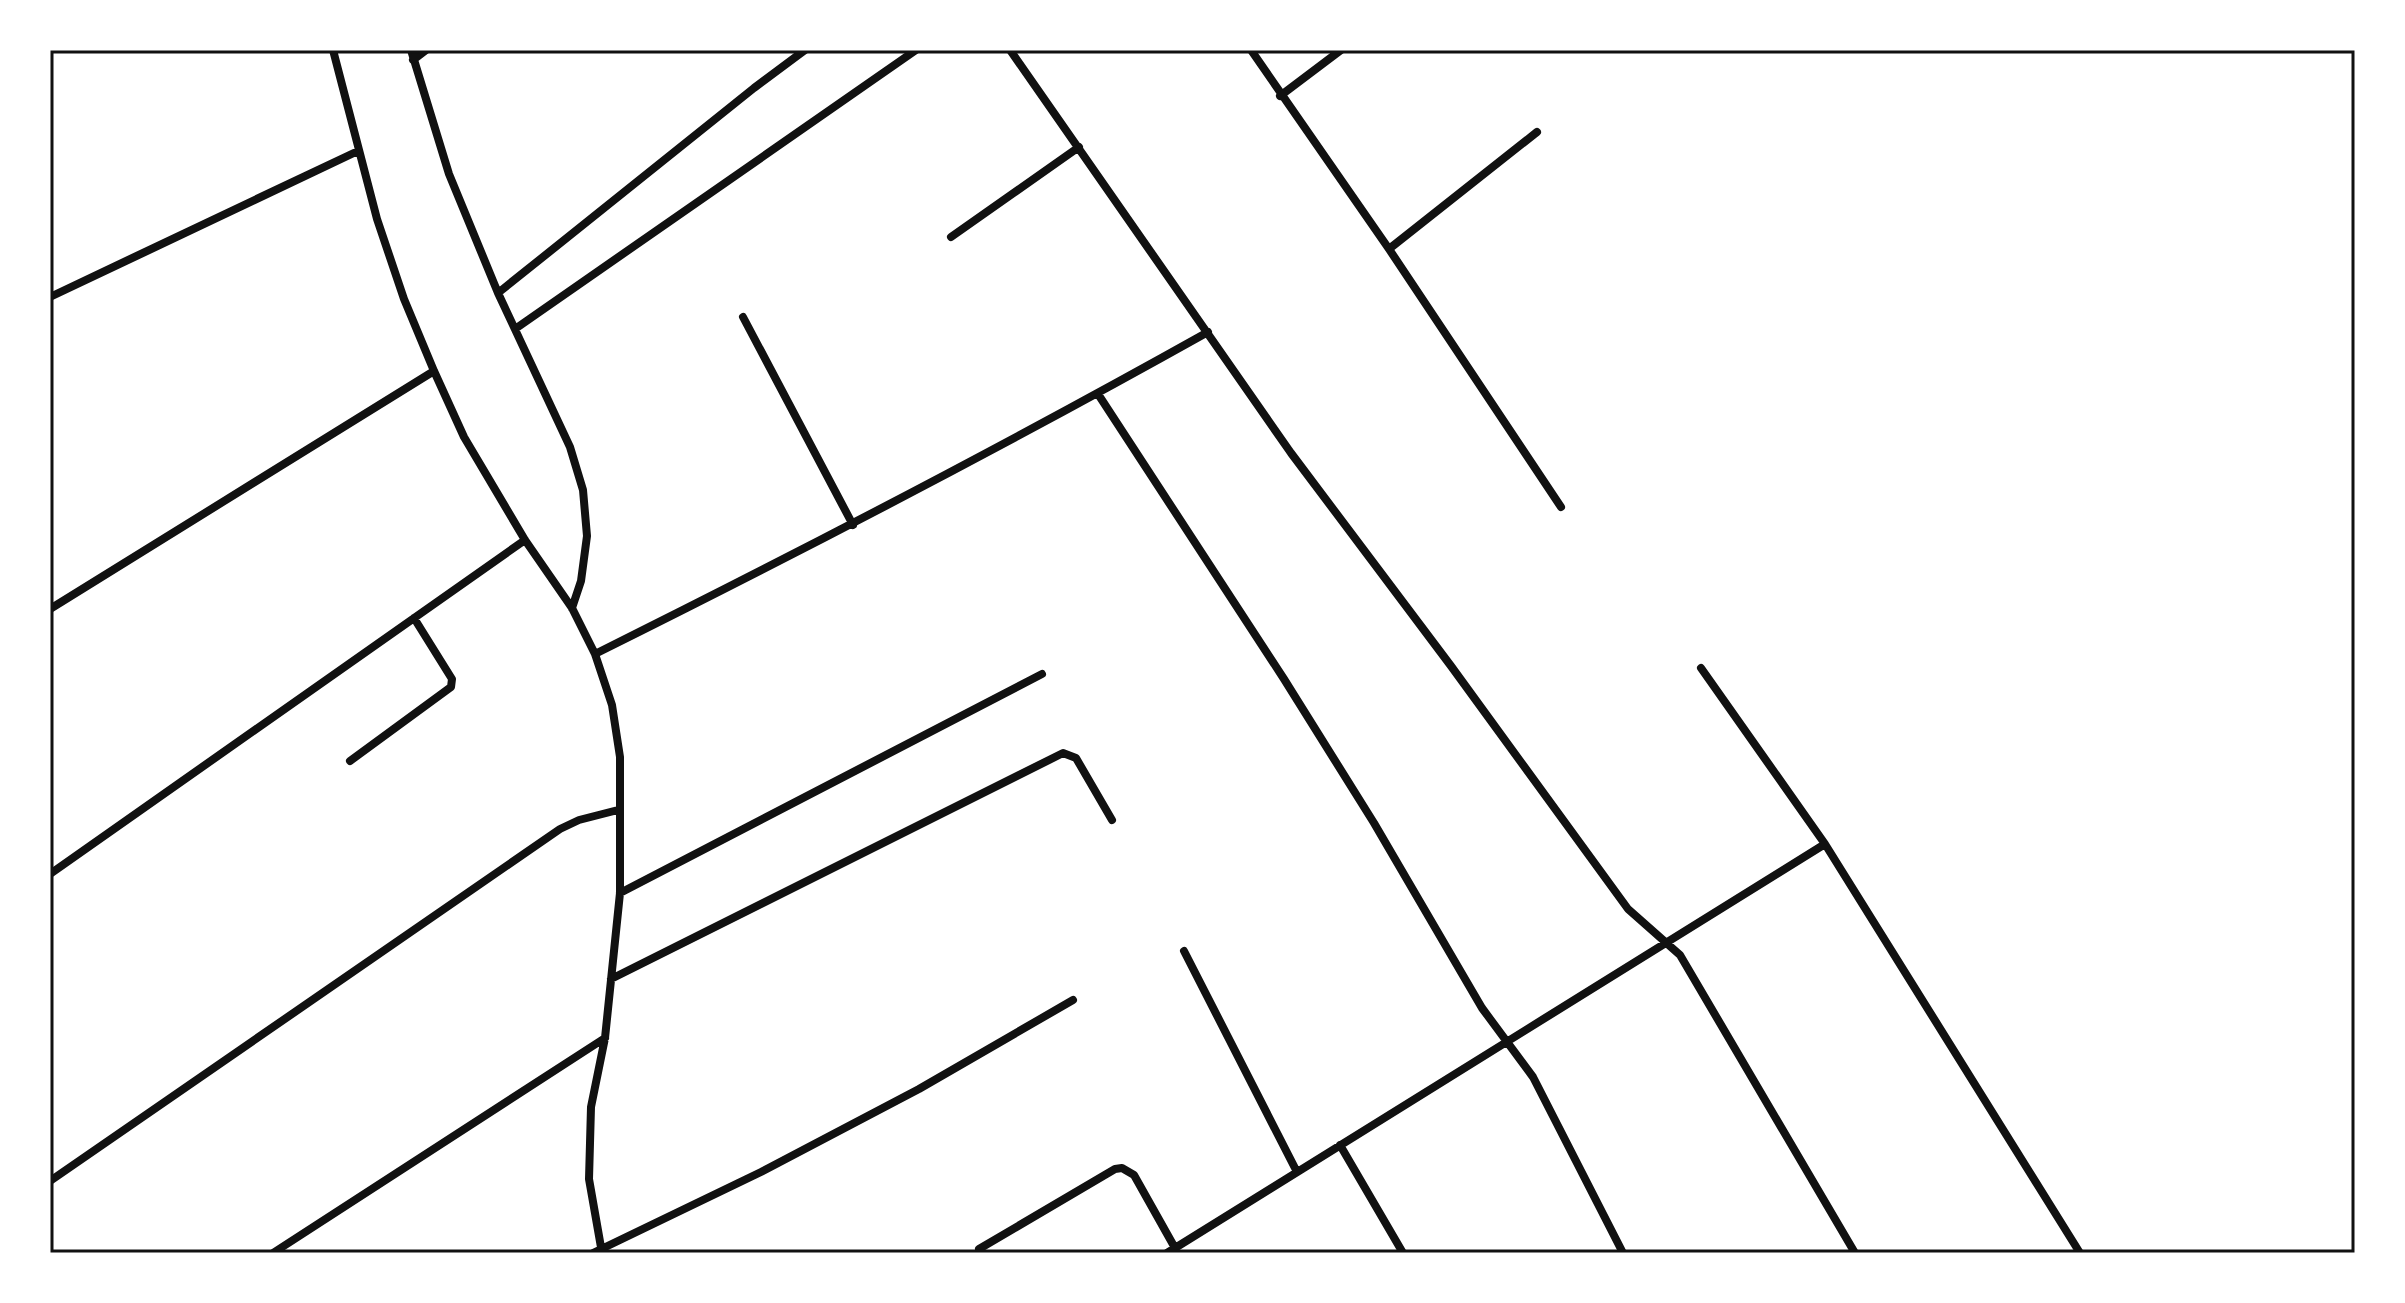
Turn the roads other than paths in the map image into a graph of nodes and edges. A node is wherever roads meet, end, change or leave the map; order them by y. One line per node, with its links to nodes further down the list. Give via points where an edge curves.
1 (333, 50): 12 (street)
2 (426, 50): 8 (street)
3 (805, 50): 15 (street)
4 (916, 50): 18 (street)
5 (1010, 50): 11 (street)
6 (1251, 50): 9 (street)
7 (1341, 50): 9 (street)
8 (412, 55): 15 (street, via 449,174)
9 (1280, 96): 14 (street)
10 (1537, 132): 14 (street)
11 (1079, 147): 13 (street); 19 (street)
12 (358, 151): 16 (street); 20 (street, via 404,299)
13 (951, 237)
14 (1389, 249): 22 (street)
15 (498, 293): 18 (street)
16 (50, 297)
17 (743, 317): 23 (street)
18 (515, 329): 25 (street, via 570,447 583,490 587,536)
19 (1208, 332): 21 (street); 37 (street, via 1291,453 1628,909)
20 (434, 371): 24 (street, via 464,437); 26 (street)
21 (1098, 394): 23 (street); 42 (street, via 1284,679 1482,1008)
22 (1561, 507)
23 (853, 525): 28 (street)
24 (525, 540): 25 (street); 27 (street)
25 (572, 608): 28 (street)
26 (50, 609)
27 (414, 618): 31 (street, via 452,679 451,687); 35 (street)
28 (595, 654): 32 (street, via 612,705 620,757)
29 (1701, 668): 34 (street)
30 (1042, 674): 36 (street)
31 (350, 761)
32 (618, 810): 36 (street); 45 (street, via 560,829)
33 (1112, 820): 39 (street, via 1076,758 1063,753)
34 (1825, 844): 37 (street); 53 (street)
35 (50, 874)
36 (620, 893): 39 (street)
37 (1668, 942): 42 (street); 52 (street)
38 (1184, 951): 44 (street)
39 (611, 979): 41 (street)
40 (1073, 1000): 48 (street, via 879,1110)
41 (605, 1038): 48 (street, via 591,1107 589,1179); 49 (street)
42 (1508, 1041): 43 (street); 51 (street, via 1533,1077)
43 (1340, 1145): 44 (street); 50 (street)
44 (1297, 1172): 47 (street)
45 (50, 1181)
46 (979, 1249): 47 (street, via 1122,1168 1134,1175)
47 (1171, 1250)
48 (598, 1252)
49 (273, 1253)
50 (1403, 1253)
51 (1623, 1253)
52 (1855, 1253)
53 (2080, 1253)

